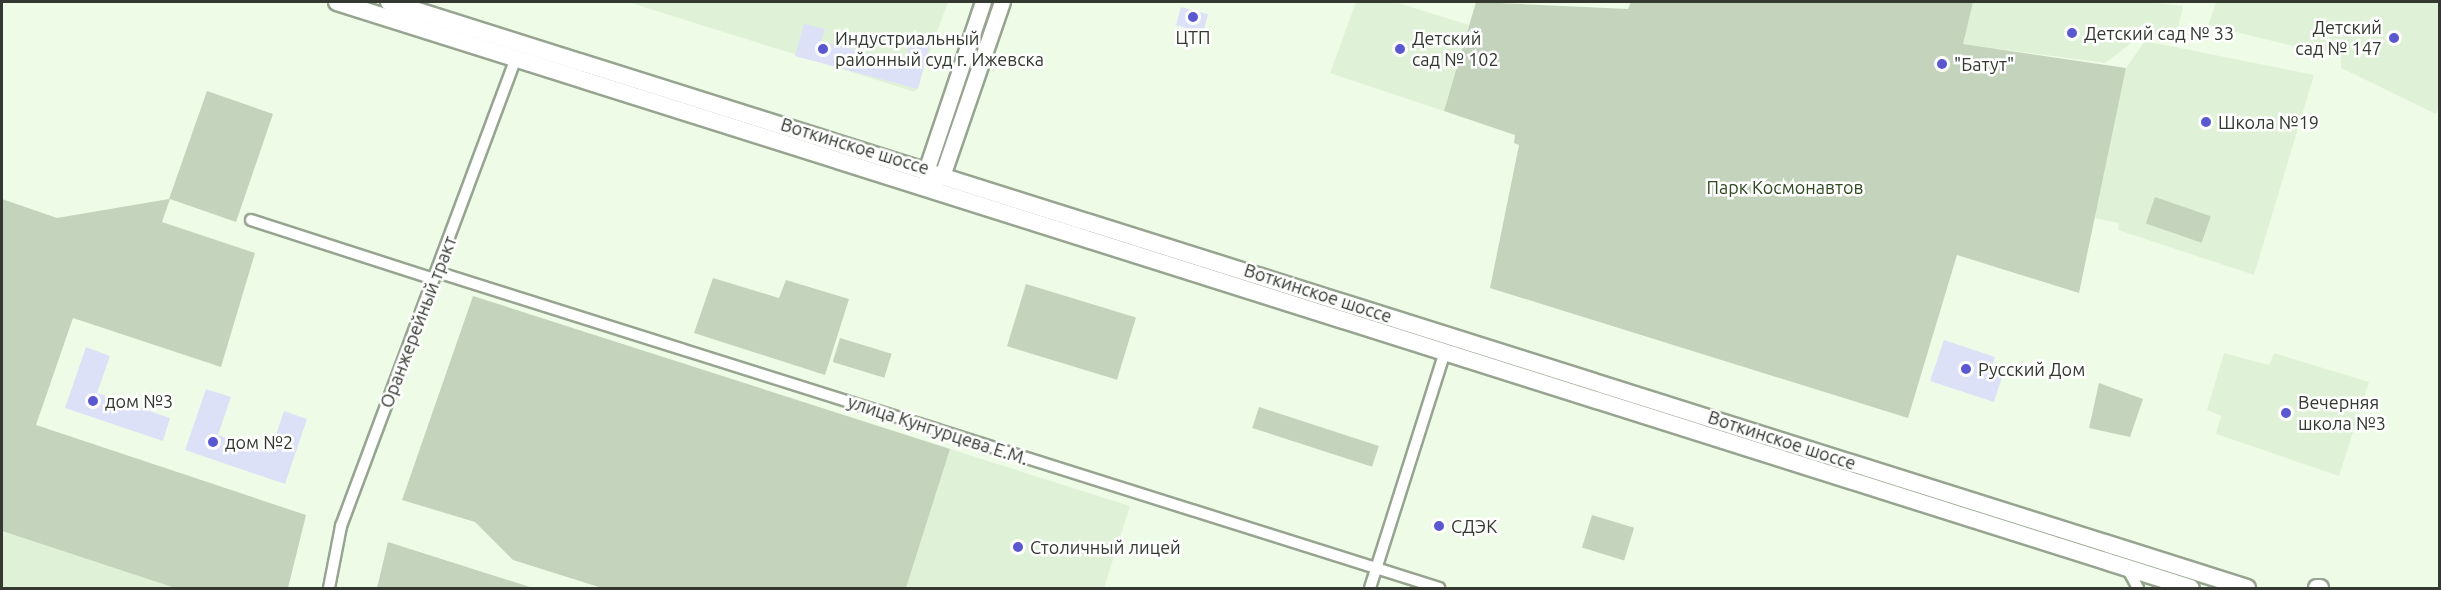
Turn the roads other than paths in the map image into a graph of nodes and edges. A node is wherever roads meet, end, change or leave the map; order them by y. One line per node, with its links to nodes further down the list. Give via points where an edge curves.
1 (337, 2): 5 (main road, Воткинское шоссе)
2 (389, 2): 6 (main road, Воткинское шоссе)
3 (983, 2): 6 (main road)
4 (1002, 2): 7 (main road)
5 (516, 58): 8 (main road, Воткинское шоссе); 10 (street, Оранжерейный тракт)
6 (927, 168): 7 (main road, Воткинское шоссе); 8 (main road)
7 (943, 173): 8 (main road); 19 (main road, Воткинское шоссе)
8 (929, 188): 11 (main road, Воткинское шоссе)
9 (251, 220): 10 (street, улица Кунгурцева Е.М.)
10 (436, 275): 13 (street, улица Кунгурцева Е.М.); 15 (street, Оранжерейный тракт, via 341,526)
11 (1445, 352): 12 (main road, Воткинское шоссе); 13 (street)
12 (2127, 568): 14 (main road, Воткинское шоссе); 18 (street)
13 (1376, 569): 16 (street); 17 (street, улица Кунгурцева Е.М.)
14 (2181, 587)
15 (329, 588)
16 (1370, 588)
17 (1438, 588)
18 (2138, 588)
19 (2247, 588)

